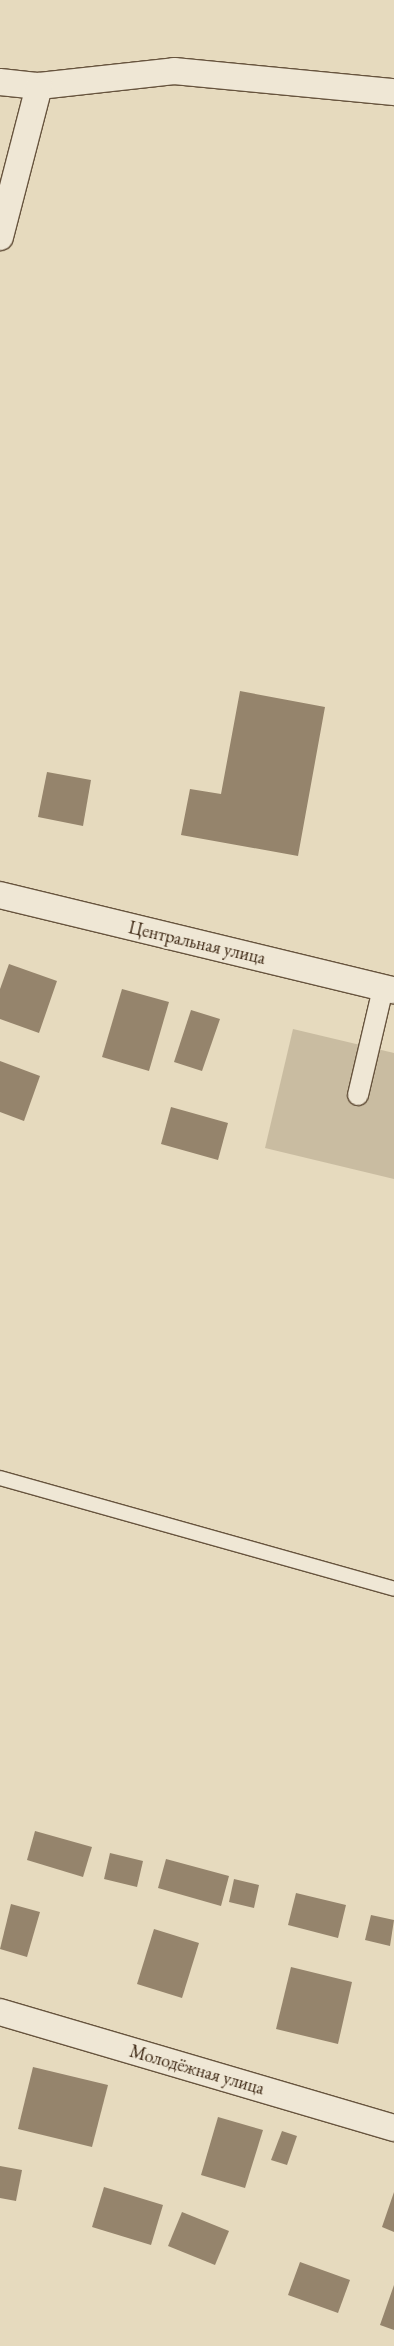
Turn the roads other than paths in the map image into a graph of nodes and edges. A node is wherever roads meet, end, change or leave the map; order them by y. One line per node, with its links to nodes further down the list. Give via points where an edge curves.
1 (0, 82): 2 (street)
2 (38, 86): 3 (street, via 174,71); 4 (street)
3 (394, 92)
4 (0, 237)
5 (0, 895): 6 (street, Центральная улица)
6 (389, 989): 7 (street)
7 (358, 1095)
8 (0, 1478): 9 (lane)
9 (394, 1589)
10 (0, 2012): 11 (street, Молодёжная улица)
11 (394, 2128)

